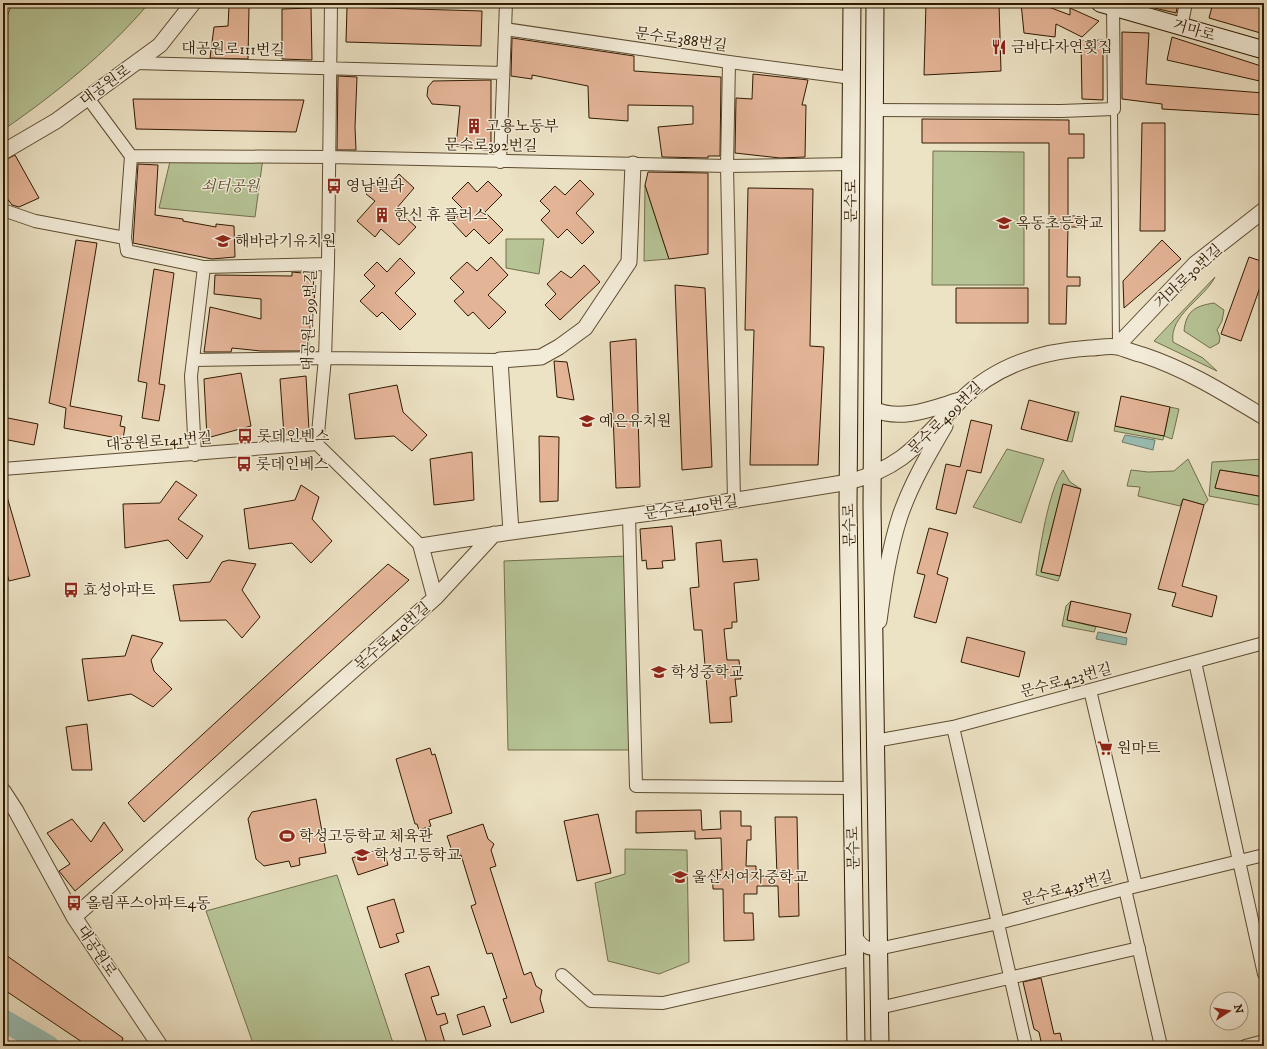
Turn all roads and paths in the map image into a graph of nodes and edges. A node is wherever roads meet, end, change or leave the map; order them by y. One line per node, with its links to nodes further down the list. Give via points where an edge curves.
1 (7, 3): 9 (street)
2 (194, 3): 14 (street, 대공원로, via 160,45)
3 (331, 3): 15 (street, 대공원로99번길)
4 (506, 3): 11 (street)
5 (852, 3): 17 (main road, 문수로)
6 (875, 3): 20 (main road, 문수로)
7 (1186, 3): 10 (street)
8 (1109, 4): 10 (main road, 거마로); 19 (street)
9 (3, 13)
10 (1181, 27): 12 (main road, 거마로)
11 (505, 29): 13 (street, 문수로388번길); 16 (street)
12 (1264, 50)
13 (729, 62): 17 (street, 문수로388번길); 27 (street)
14 (135, 63): 15 (street, 대공원로111번길); 18 (street, 대공원로)
15 (330, 68): 16 (street, 대공원로111번길); 23 (street, 대공원로99번길)
16 (504, 74): 24 (street)
17 (852, 78): 26 (main road, 문수로)
18 (88, 98): 21 (street, 대공원로, via 56,121); 22 (street)
19 (1114, 109): 20 (street); 33 (lane)
20 (875, 110): 38 (main road, 문수로)
21 (3, 152)
22 (131, 156): 23 (street, 문수로392번길); 30 (street)
23 (329, 157): 24 (street, 문수로392번길); 31 (street, 대공원로99번길)
24 (500, 162): 25 (street, 문수로392번길)
25 (633, 164): 27 (street, 문수로392번길); 36 (street, via 629,262 585,328 559,347 541,356)
26 (851, 164): 27 (street, 문수로392번길); 44 (main road, 문수로)
27 (727, 166): 45 (street)
28 (3, 210): 30 (street, via 35,221)
29 (1264, 210): 33 (street, 거마로30번길, via 1195,264)
30 (125, 238): 32 (street, via 128,251)
31 (328, 264): 32 (street); 34 (street, 대공원로99번길)
32 (204, 267): 35 (street)
33 (1116, 347): 37 (street, 문수로409번길, via 1061,350 1028,358 987,378); 39 (street, 문수로409번길, via 1194,375)
34 (325, 358): 35 (street); 36 (street); 40 (street, 대공원로99번길)
35 (192, 360): 41 (street, via 190,376)
36 (500, 360): 47 (street)
37 (961, 399): 38 (street, via 906,414 886,414); 43 (street, 문수로409번길, via 921,443 899,461); 52 (street, via 922,466 901,515 892,543)
38 (873, 409): 43 (main road, 문수로)
39 (1264, 417)
40 (317, 444): 41 (street, 대공원로141번길); 49 (street)
41 (195, 455): 42 (street, 대공원로141번길)
42 (3, 469)
43 (873, 476): 44 (street, 문수로410번길); 52 (main road, 문수로)
44 (849, 482): 45 (street, 문수로410번길); 57 (main road, 문수로)
45 (734, 500): 46 (street, 문수로410번길)
46 (629, 516): 47 (street, 문수로410번길); 57 (street, via 636,786)
47 (511, 532): 48 (street, 문수로410번길)
48 (494, 534): 49 (street, 문수로410번길); 50 (street)
49 (421, 546): 50 (street, 문수로410번길)
50 (435, 598): 62 (street, 문수로410번길)
51 (1264, 643): 53 (street, 문수로423번길)
52 (874, 649): 56 (main road, 문수로)
53 (1195, 662): 54 (street, 문수로423번길); 60 (street)
54 (1090, 690): 55 (street, 문수로423번길); 61 (street)
55 (953, 727): 56 (street, 문수로423번길); 63 (street)
56 (875, 741): 66 (main road, 문수로)
57 (852, 788): 64 (main road, 문수로)
58 (3, 791): 62 (street, 대공원로)
59 (1264, 855): 60 (street, 문수로435번길)
60 (1240, 861): 61 (street, 문수로435번길); 68 (street)
61 (1131, 888): 63 (street, 문수로435번길); 65 (street)
62 (74, 917): 73 (street, 대공원로)
63 (999, 923): 66 (street, 문수로435번길); 70 (street)
64 (854, 929): 66 (street, via 862,945); 67 (main road, 문수로)
65 (1139, 948): 70 (street); 77 (street)
66 (878, 949): 71 (main road, 문수로)
67 (855, 959): 69 (street, via 663,1003 591,1001); 74 (main road, 문수로)
68 (1264, 974)
69 (562, 975)
70 (1011, 977): 71 (street); 76 (street)
71 (879, 1008): 75 (main road, 문수로)
72 (1264, 1041): 78 (street)
73 (160, 1046)
74 (857, 1046): 75 (main road, via 863,1028 868,1027 873,1030)
75 (879, 1046)
76 (1026, 1046)
77 (1162, 1046)
78 (1245, 1046)

